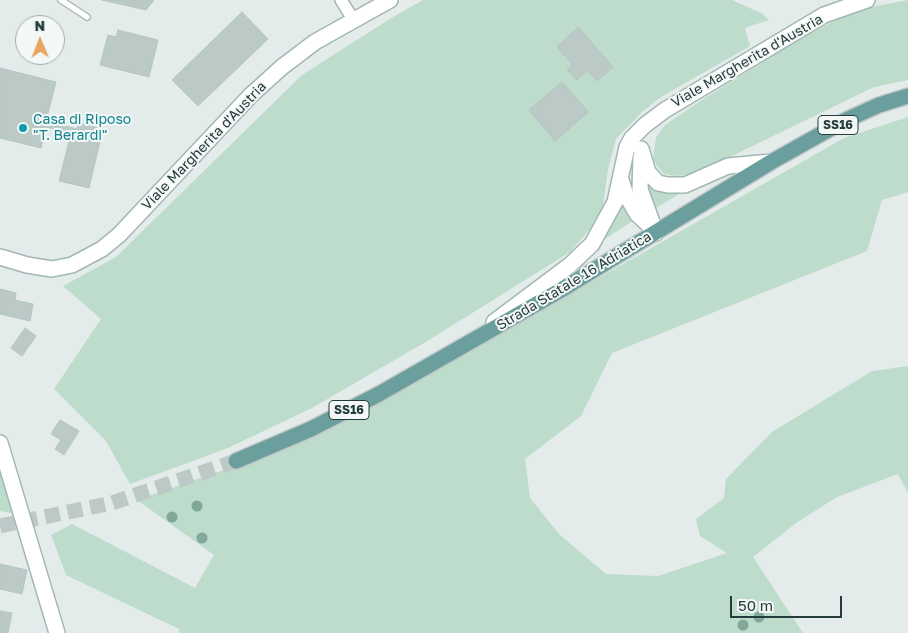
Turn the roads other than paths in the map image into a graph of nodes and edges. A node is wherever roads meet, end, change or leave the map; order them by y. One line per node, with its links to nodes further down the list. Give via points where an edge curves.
1 (61, 0): 5 (lane)
2 (340, 0): 6 (street)
3 (390, 0): 6 (main road, Viale Margherita d'Austria)
4 (867, 0): 8 (main road, Viale Margherita d'Austria, via 824,15)
5 (87, 17)
6 (352, 19): 13 (main road, Viale Margherita d'Austria, via 315,42 270,78 102,249 62,267 40,268)
7 (908, 96): 10 (main road, Strada Statale 16 Adriatica / SS16, via 846,120)
8 (658, 115): 9 (main road, Viale Margherita d'Austria, via 644,138); 11 (main road, Viale Margherita d'Austria, via 632,138 622,163)
9 (642, 149): 10 (main road, via 648,172 658,183 668,185 685,185 728,166); 12 (main road, Viale Margherita d'Austria, via 640,189)
10 (771, 162): 12 (main road, Strada Statale 16 Adriatica / SS16)
11 (621, 180): 12 (main road, via 637,214); 14 (main road, Viale Margherita d'Austria, via 612,209 592,244 570,265)
12 (656, 233): 14 (main road, Strada Statale 16 Adriatica / SS16)
13 (4, 260)
14 (457, 350): 16 (main road, Strada Statale 16 Adriatica / SS16, via 311,429)
15 (0, 443): 17 (main road)
16 (236, 461)
17 (57, 633)

